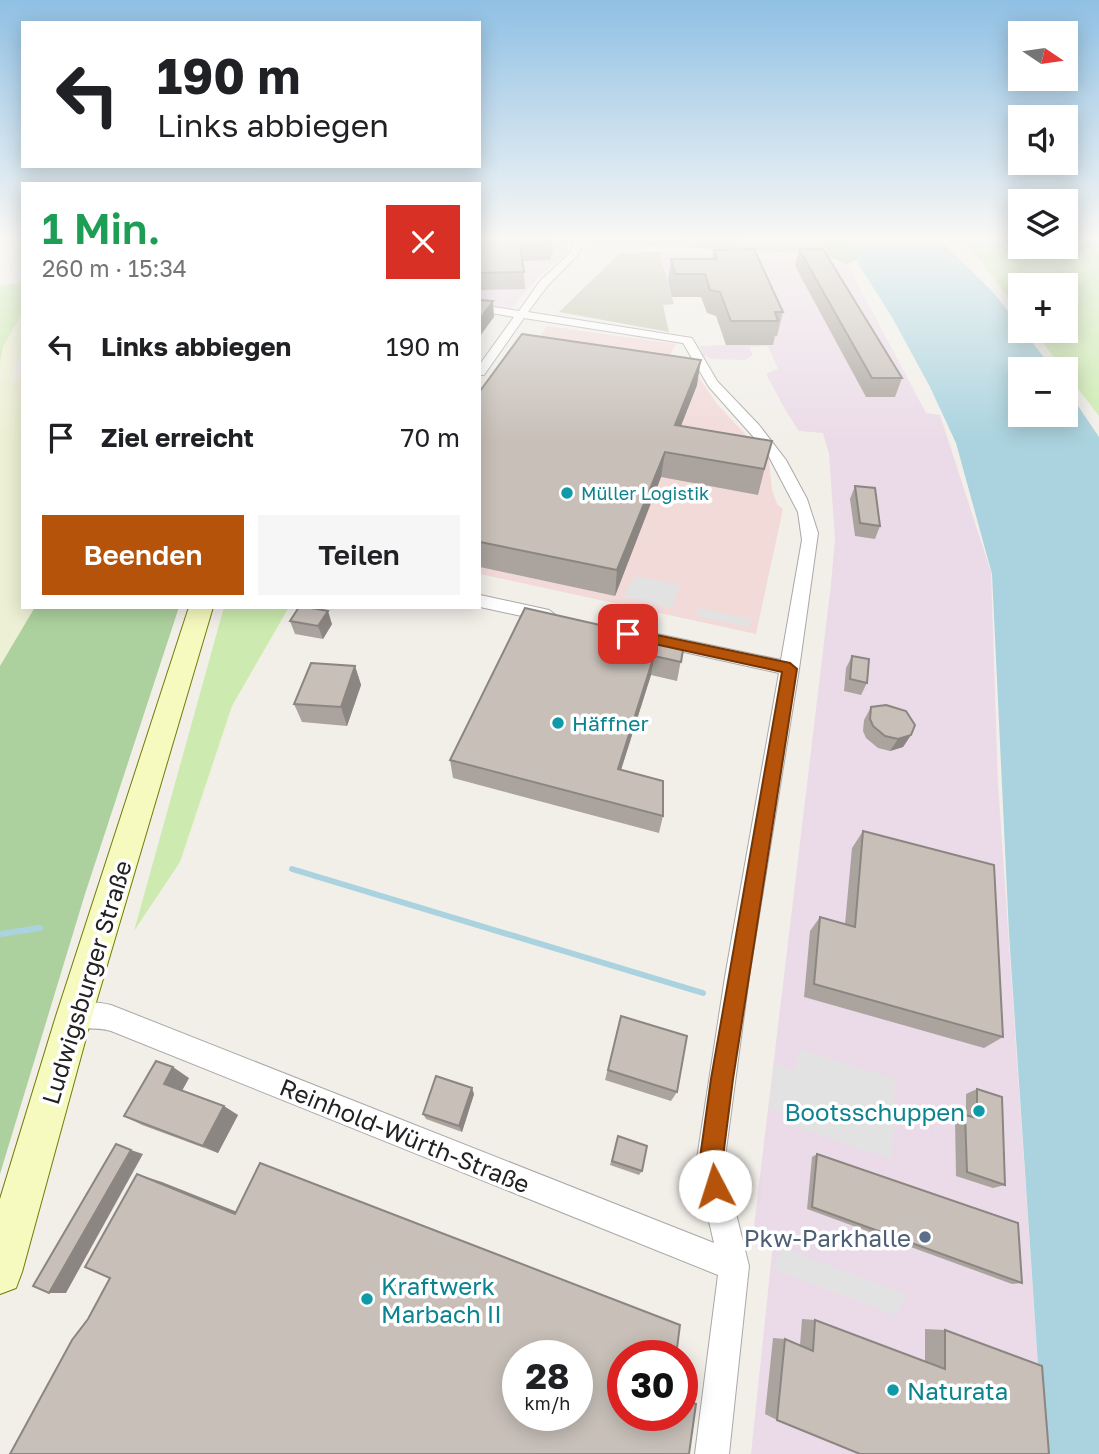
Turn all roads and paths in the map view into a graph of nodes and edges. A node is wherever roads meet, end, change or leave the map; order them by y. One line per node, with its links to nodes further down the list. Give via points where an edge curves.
1 (527, 305): 3 (street)
2 (481, 308): 3 (street)
3 (520, 313): 4 (street); 9 (street, via 688,340 708,380 767,442 807,517 810,533)
4 (481, 371)
5 (481, 601): 7 (street)
6 (200, 609): 10 (main road, Ludwigsburger Straße)
7 (572, 621)
8 (638, 636): 9 (street)
9 (790, 669): 11 (street, via 710,1165)
10 (74, 1016): 11 (street, Reinhold-Würth-Straße, via 111,1018); 12 (main road, Ludwigsburger Straße)
11 (734, 1266): 13 (street)
12 (0, 1272)
13 (712, 1454)

